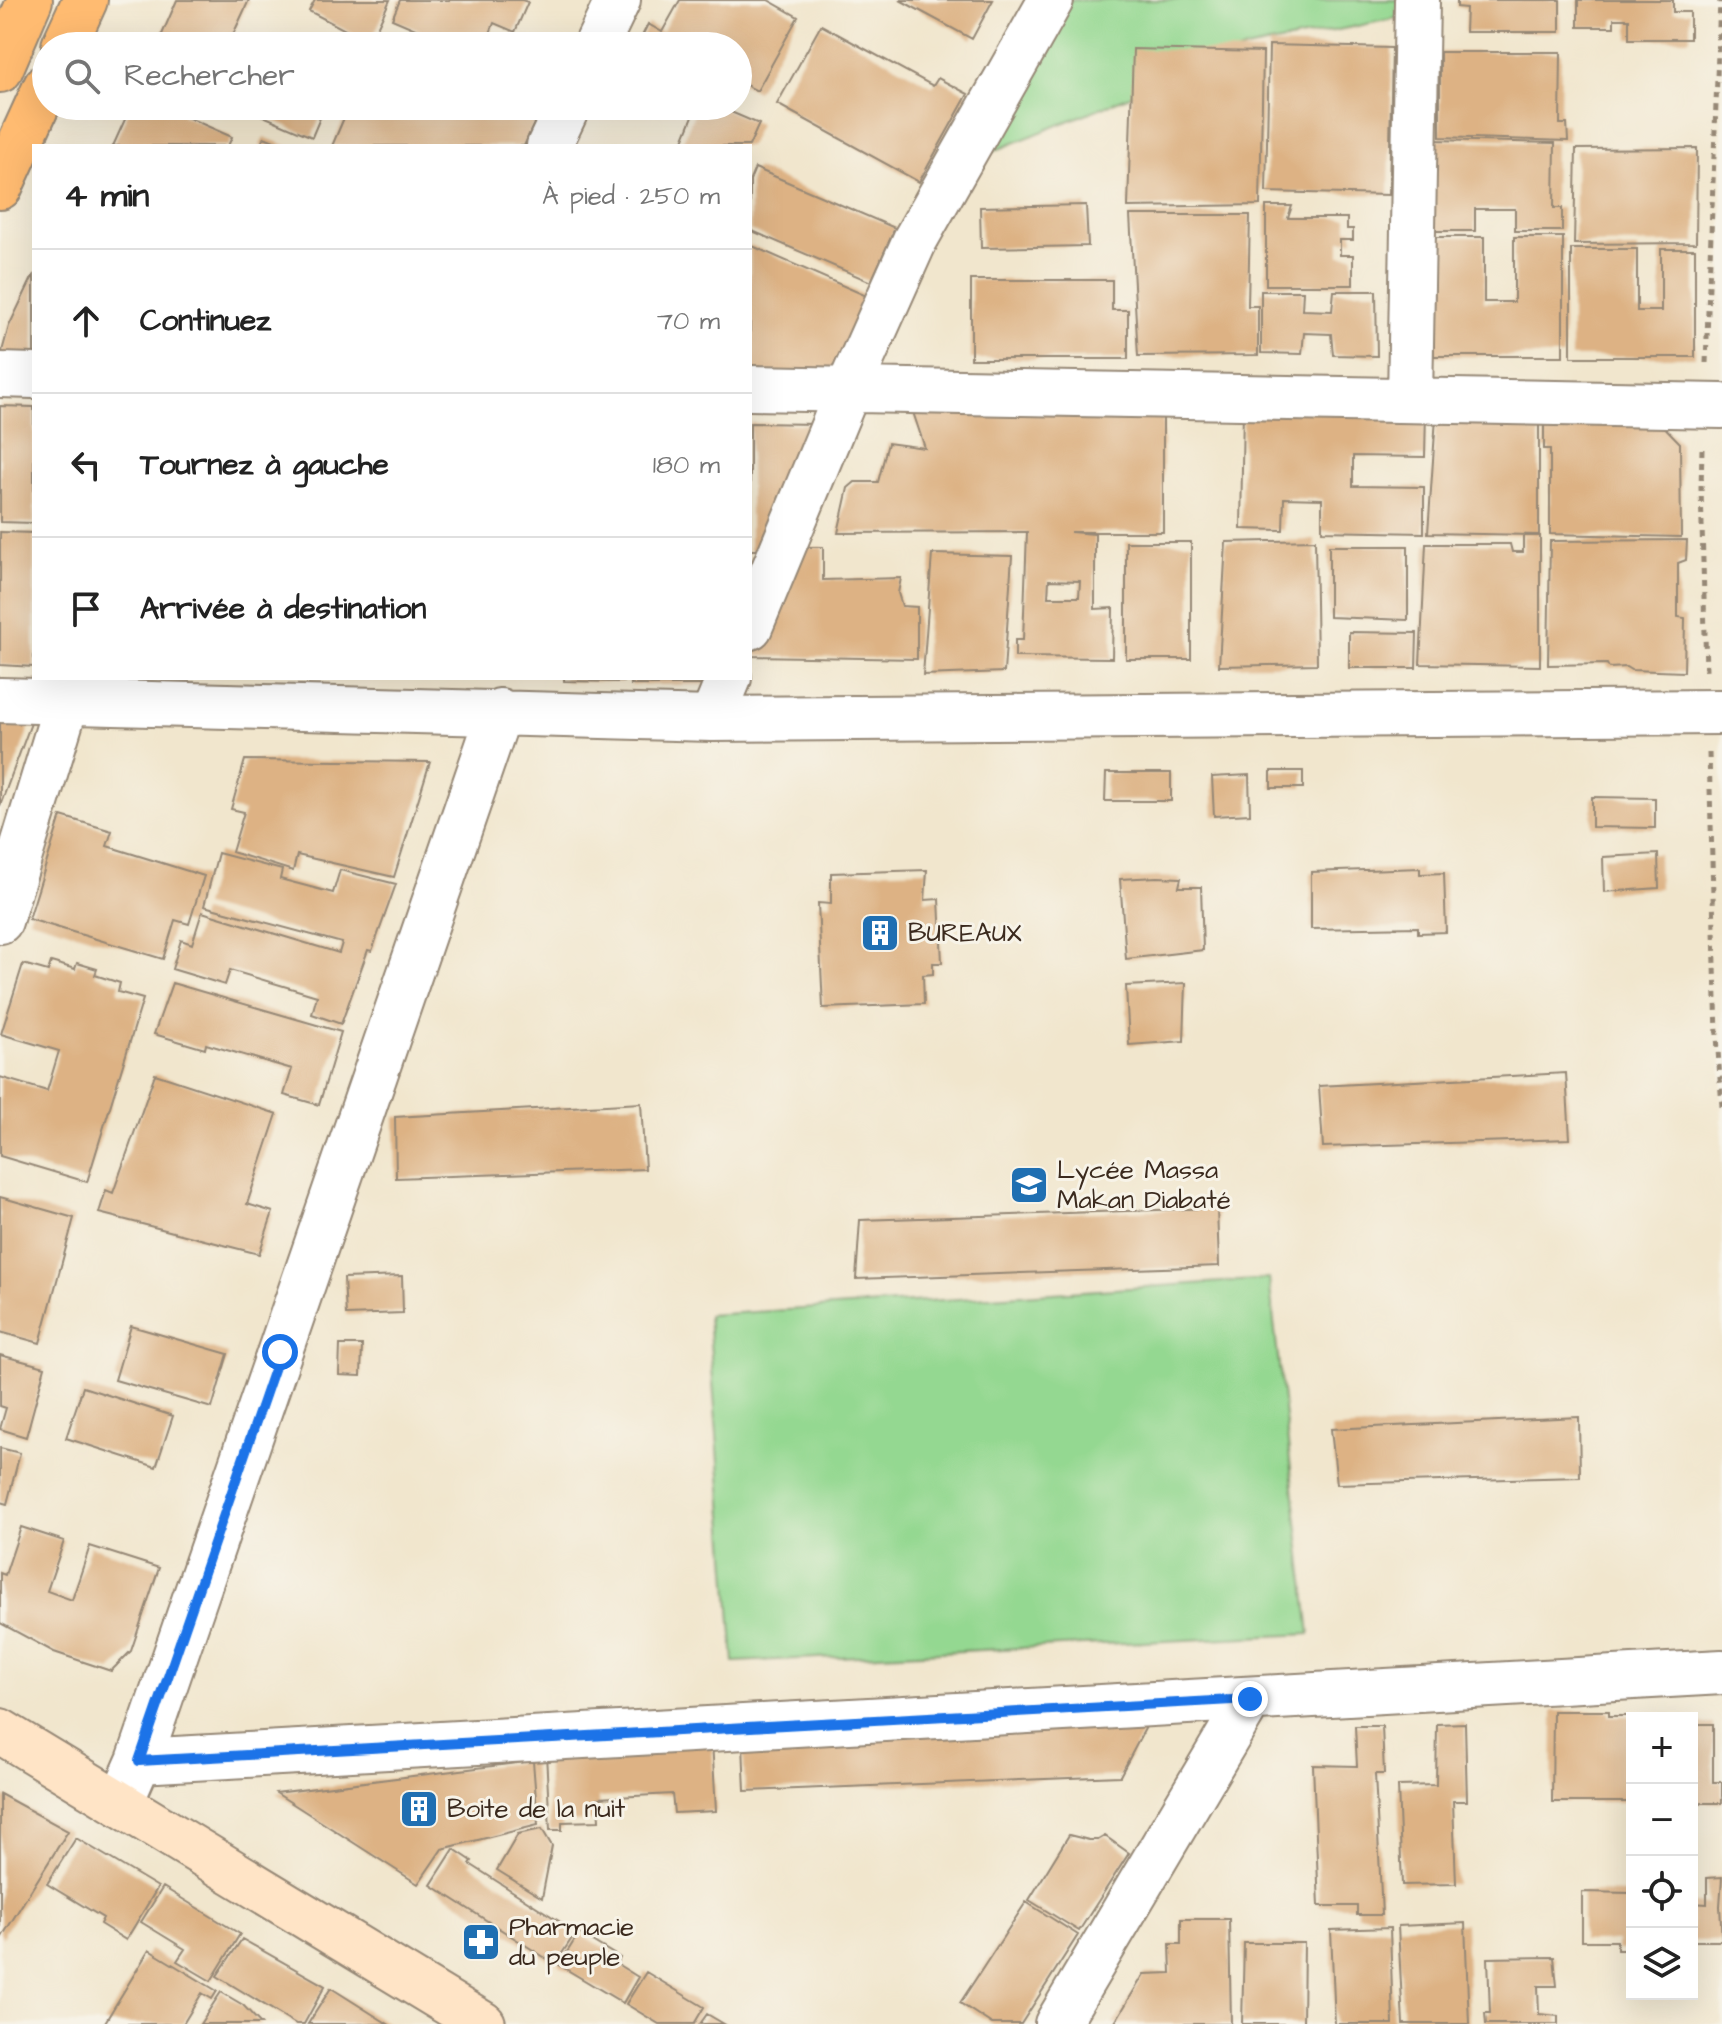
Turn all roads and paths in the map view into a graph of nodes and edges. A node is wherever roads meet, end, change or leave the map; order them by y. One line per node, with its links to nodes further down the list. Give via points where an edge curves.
1 (30, 0): 9 (main road)
2 (85, 0): 7 (main road)
3 (618, 0): 8 (street)
4 (1051, 0): 17 (street, via 915,240)
5 (1417, 0): 18 (street)
6 (1720, 0): 19 (path)
7 (70, 32)
8 (603, 32)
9 (0, 70)
10 (32, 117): 13 (main road)
11 (561, 120): 12 (street)
12 (550, 144)
13 (0, 187)
14 (0, 375): 15 (street)
15 (32, 376)
16 (752, 388): 17 (street)
17 (848, 390): 18 (street); 20 (street)
18 (1410, 400): 19 (street)
19 (1710, 408): 24 (path, via 1701,488)
20 (752, 622)
21 (728, 680): 26 (street)
22 (0, 700): 23 (street)
23 (67, 701): 25 (street); 27 (street)
24 (1712, 709): 26 (street); 28 (path)
25 (500, 711): 26 (street); 32 (street)
26 (712, 719)
27 (0, 921)
28 (1722, 1107)
29 (1722, 1672): 30 (street)
30 (1250, 1699): 32 (street); 35 (street)
31 (0, 1731): 33 (street)
32 (139, 1761): 33 (street)
33 (120, 1804): 34 (street)
34 (483, 2024)
35 (1057, 2024)

